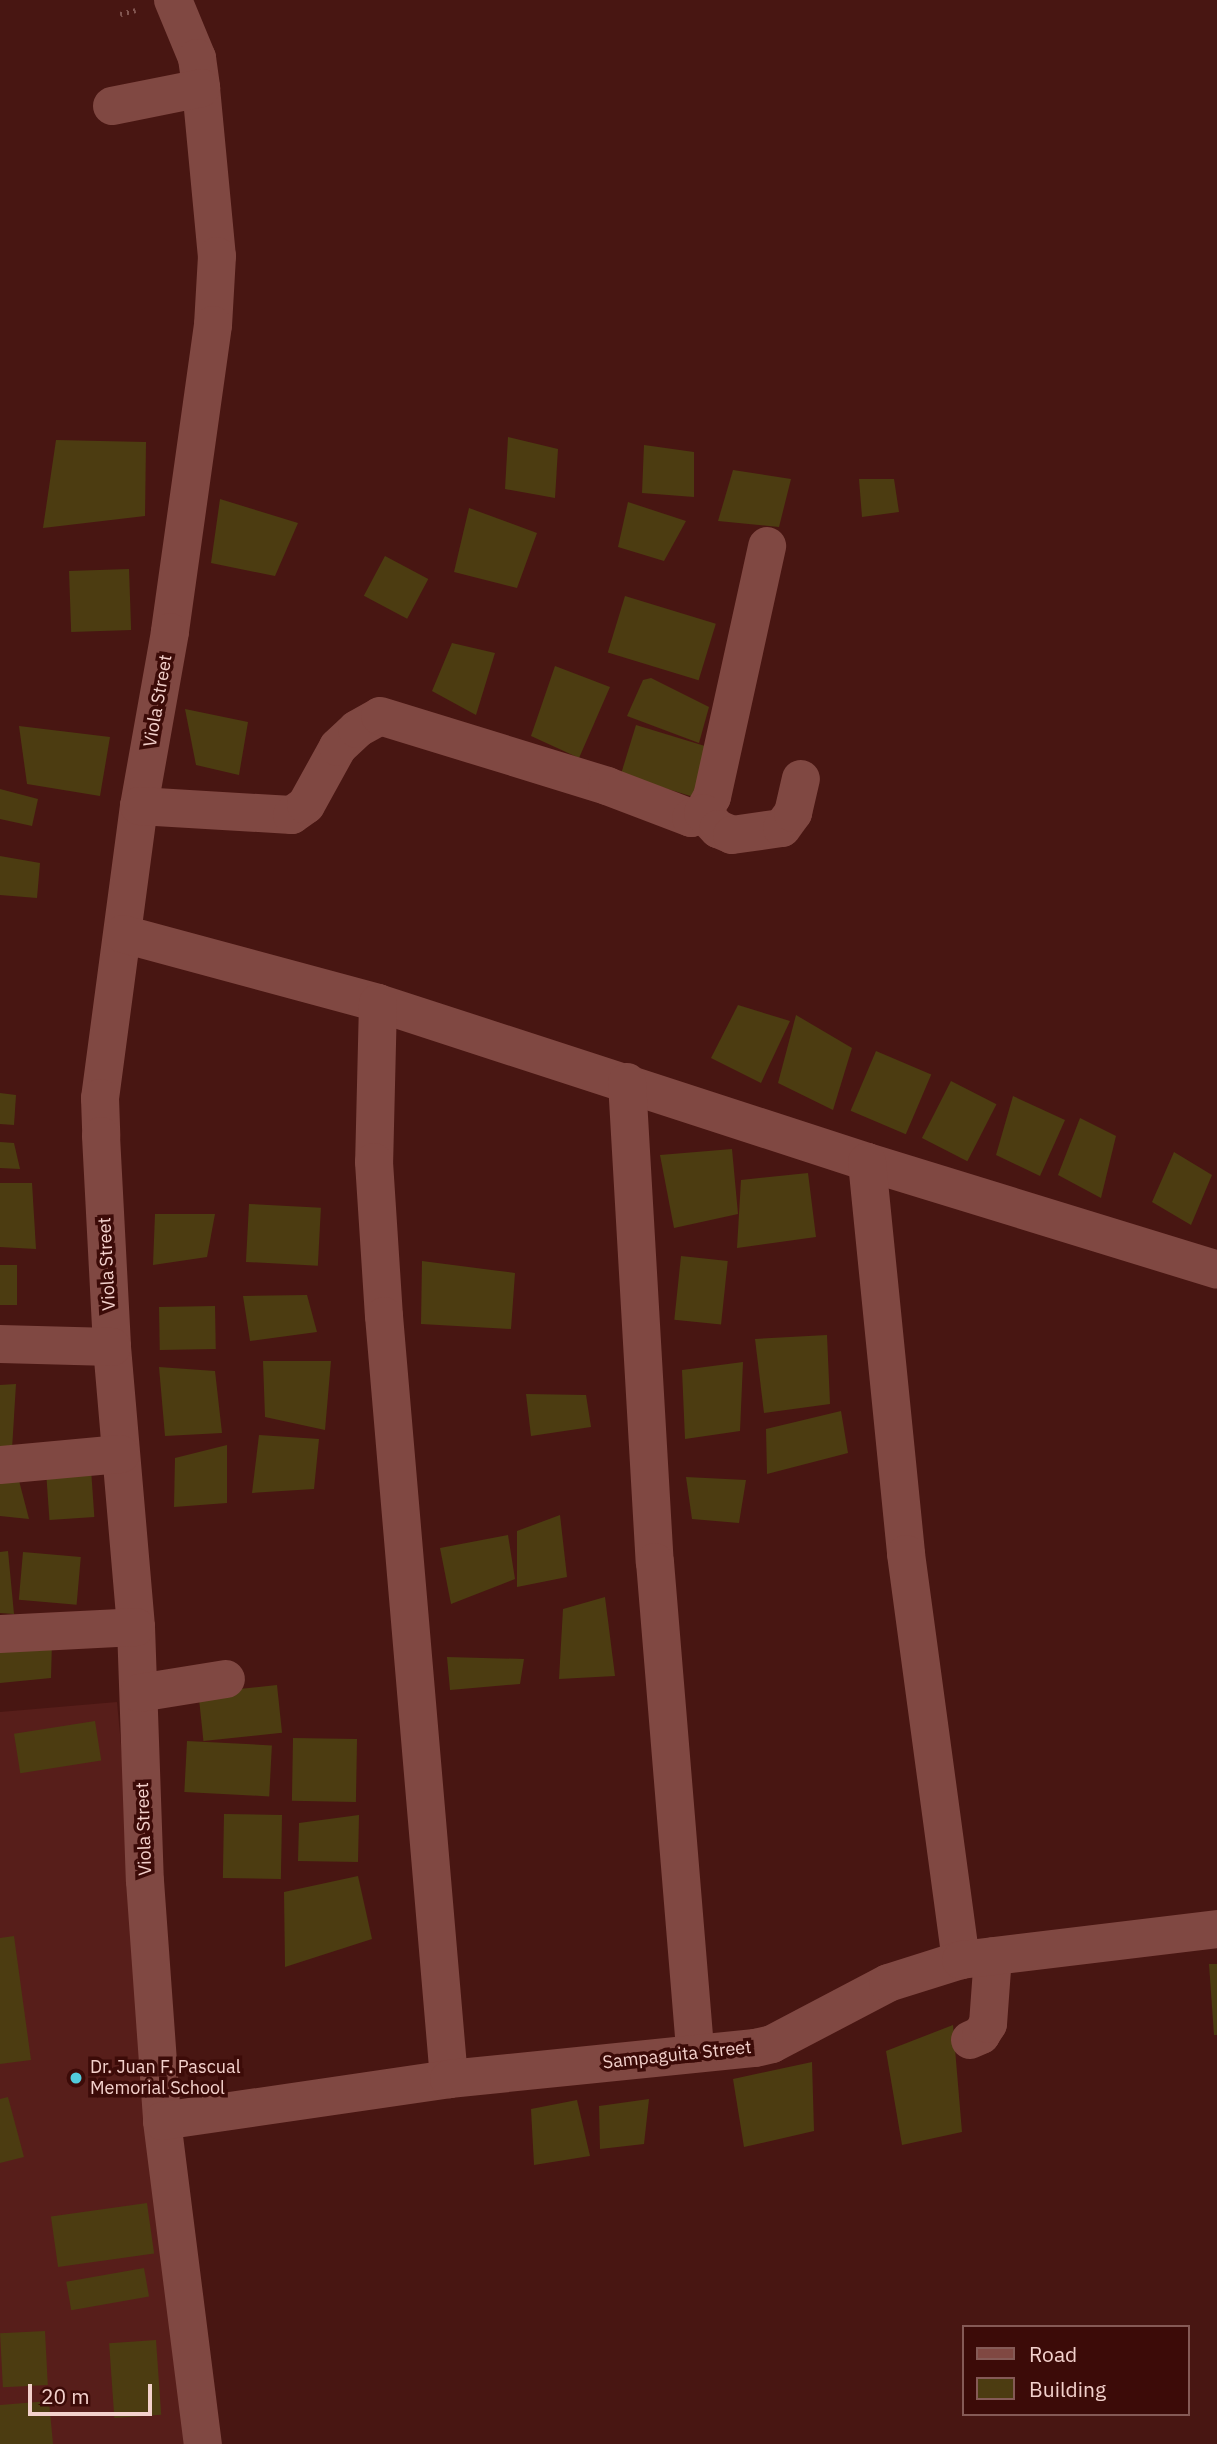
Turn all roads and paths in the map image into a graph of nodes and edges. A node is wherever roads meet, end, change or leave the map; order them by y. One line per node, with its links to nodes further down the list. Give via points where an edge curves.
1 (173, 0): 2 (street, Viola Street, via 197,58)
2 (201, 88): 3 (street); 6 (street, Viola Street, via 217,256 213,325 170,632)
3 (112, 106)
4 (767, 546): 7 (street, via 712,797)
5 (801, 779): 7 (street, via 793,813 782,828 732,835 718,829)
6 (139, 806): 7 (street, via 292,815 306,805 338,747 380,716 607,786 677,814 691,818); 8 (street, Viola Street)
7 (703, 813)
8 (123, 934): 9 (street); 14 (street, Viola Street, via 100,1098)
9 (378, 1003): 10 (street); 25 (street, via 374,1162 382,1291)
10 (627, 1082): 11 (street); 24 (street, via 655,1562)
11 (867, 1162): 12 (street); 22 (street, via 906,1554)
12 (1217, 1270)
13 (0, 1345): 14 (street)
14 (112, 1347): 15 (street, Viola Street)
15 (121, 1454): 16 (street); 17 (street, Viola Street)
16 (0, 1465)
17 (136, 1627): 18 (street); 20 (street, Viola Street)
18 (0, 1634)
19 (226, 1679): 20 (street)
20 (139, 1693): 26 (street, Viola Street, via 145,1881)
21 (1217, 1928): 22 (street, Sampaguita Street)
22 (977, 1958): 23 (street, via 988,2024 981,2035); 24 (street, Sampaguita Street, via 888,1983 772,2044)
23 (970, 2040)
24 (695, 2052): 25 (street, Sampaguita Street)
25 (449, 2079): 26 (street, Sampaguita Street)
26 (162, 2121): 27 (street, Viola Street)
27 (203, 2444)

